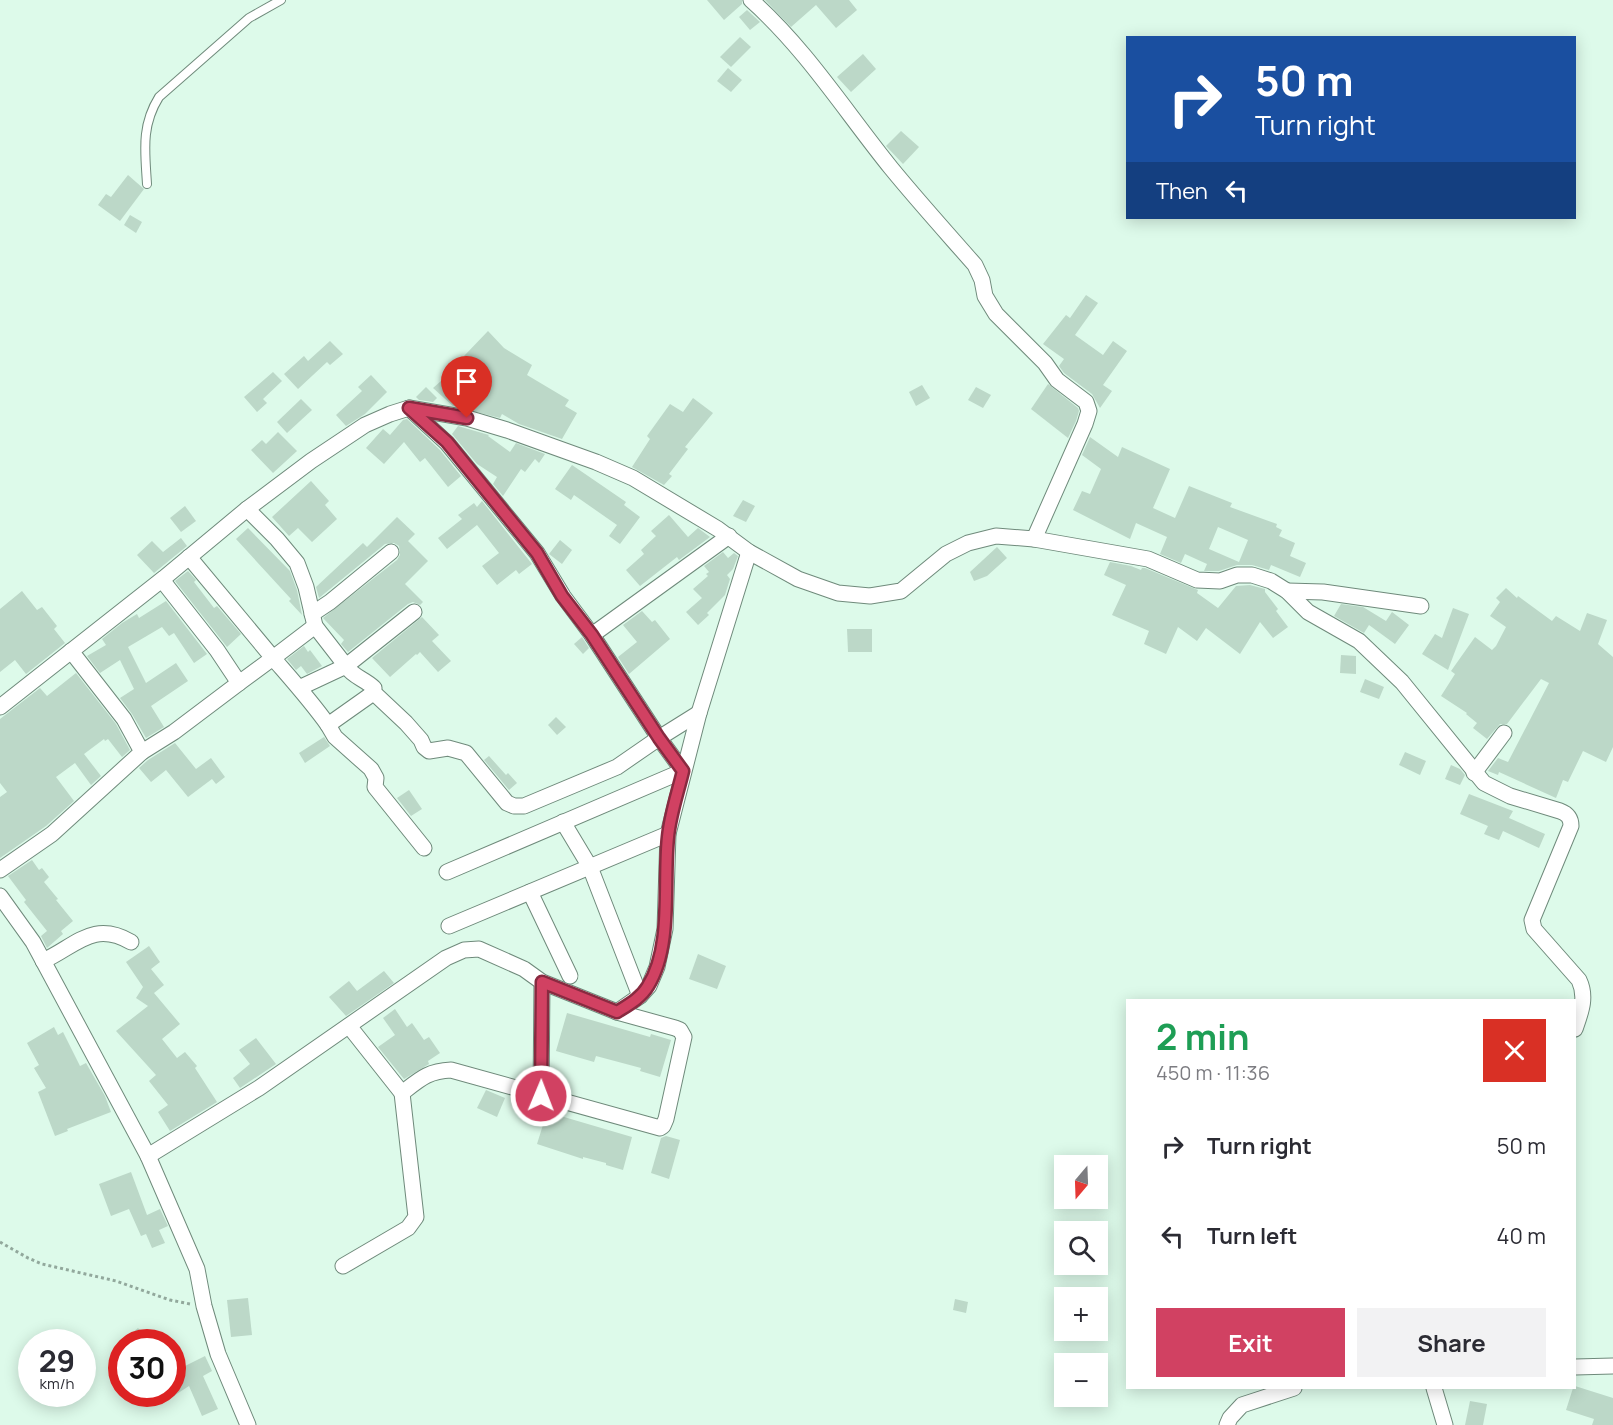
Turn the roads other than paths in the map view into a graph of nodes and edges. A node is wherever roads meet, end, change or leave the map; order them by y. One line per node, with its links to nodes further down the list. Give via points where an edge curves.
1 (281, 0): 3 (lane, via 249,18 159,97 150,111 144,139)
2 (751, 0): 7 (street, via 813,65 891,168 975,265 985,296 996,314 1057,380 1086,402 1089,411 1085,424)
3 (147, 184)
4 (409, 408): 5 (street, via 364,425); 6 (street, via 477,421 596,462 633,478); 16 (street, via 470,469 537,553 562,596)
5 (247, 508): 10 (street); 15 (street, via 297,564)
6 (729, 536): 9 (street); 16 (street)
7 (1034, 539): 9 (street, via 996,536 968,543 946,554 901,591 870,596 838,593 798,579); 12 (street, via 1148,559 1197,580 1220,581 1252,575)
8 (391, 552): 15 (street)
9 (749, 552): 24 (street)
10 (189, 557): 11 (street); 18 (street)
11 (162, 580): 17 (street); 20 (street)
12 (1287, 591): 13 (street, via 1323,592); 30 (street, via 1308,612 1359,641 1385,665)
13 (1421, 606)
14 (414, 612): 19 (street)
15 (314, 620): 18 (street); 19 (street)
16 (592, 635): 27 (street)
17 (71, 651): 23 (street); 28 (street, via 124,719)
18 (273, 658): 20 (street); 21 (street)
19 (346, 666): 21 (street); 22 (street, via 353,675 368,682)
20 (239, 683): 28 (street)
21 (299, 688): 25 (street)
22 (373, 692): 25 (street); 27 (street, via 429,751 448,748 466,753 507,803 514,806 531,803 617,767)
23 (0, 707)
24 (699, 713): 27 (street); 29 (street)
25 (328, 725): 33 (street, via 335,737 371,769 375,787)
26 (1504, 733): 30 (street)
27 (659, 738): 29 (street)
28 (142, 752): 35 (street, via 52,834)
29 (683, 771): 31 (street); 32 (street)
30 (1474, 772): 47 (street, via 1484,783 1510,796 1560,811 1571,819 1532,920 1534,929 1584,990)
31 (563, 822): 34 (street); 36 (street)
32 (668, 834): 34 (street); 44 (street, via 665,929 657,967)
33 (424, 848)
34 (590, 867): 37 (street); 44 (street)
35 (0, 870)
36 (447, 872)
37 (530, 892): 39 (street); 42 (street)
38 (0, 896): 41 (street)
39 (448, 926)
40 (131, 942): 41 (street, via 115,934 87,935)
41 (44, 961): 50 (street)
42 (570, 976)
43 (542, 982): 45 (street); 46 (street, via 499,957 479,949 464,950 446,958); 49 (street)
44 (640, 996): 45 (street)
45 (617, 1012): 49 (street, via 675,1028 684,1037 663,1126 656,1128)
46 (349, 1026): 48 (street); 50 (street, via 259,1088)
47 (1576, 1026)
48 (402, 1093): 49 (street, via 425,1075 451,1070); 51 (street, via 416,1217 408,1228)
49 (541, 1096)
50 (148, 1156): 56 (street, via 197,1269 218,1354)
51 (344, 1266)
52 (1613, 1366): 53 (street)
53 (1576, 1367)
54 (1291, 1389): 57 (street, via 1242,1405)
55 (1434, 1389): 58 (street)
56 (248, 1425)
57 (1227, 1425)
58 (1444, 1425)

